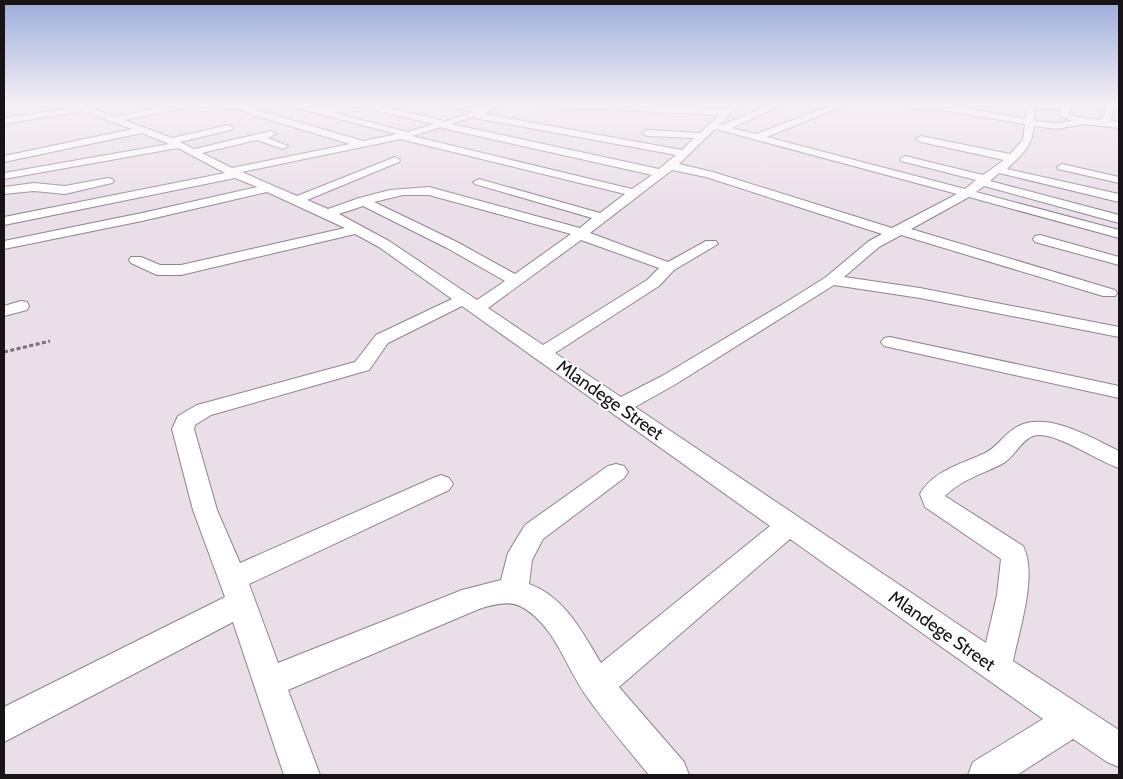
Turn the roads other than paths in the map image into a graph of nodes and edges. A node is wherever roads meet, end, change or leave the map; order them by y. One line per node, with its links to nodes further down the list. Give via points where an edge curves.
1 (44, 140): 16 (street)
2 (74, 140): 22 (street)
3 (166, 140): 18 (street, Mlandege Street)
4 (196, 140): 18 (street)
5 (229, 140): 18 (street)
6 (267, 140): 19 (street)
7 (350, 140): 17 (street)
8 (381, 140): 17 (street)
9 (426, 140): 36 (street)
10 (522, 140): 27 (street)
11 (616, 140): 20 (street)
12 (699, 140): 20 (street)
13 (770, 140): 37 (street)
14 (923, 140): 21 (street)
15 (1028, 140): 21 (street)
16 (23, 144)
17 (365, 144): 29 (street)
18 (181, 146): 29 (street, Mlandege Street); 30 (street)
19 (283, 146)
20 (685, 154): 27 (street)
21 (1012, 158): 28 (street)
22 (4, 159)
23 (905, 159): 28 (street)
24 (395, 160): 39 (street)
25 (950, 160): 28 (street)
26 (1062, 167): 31 (street)
27 (665, 170): 36 (street); 47 (street, via 708,174)
28 (986, 172): 37 (street); 38 (street); 44 (street)
29 (234, 173): 34 (street, Mlandege Street); 45 (street)
30 (4, 176)
31 (1119, 180)
32 (108, 181): 35 (street, via 65,190 34,187)
33 (479, 182): 43 (street)
34 (269, 188): 39 (street, Mlandege Street); 52 (street)
35 (4, 191)
36 (634, 193): 43 (street)
37 (968, 193): 47 (street); 49 (street)
38 (1116, 197)
39 (296, 200): 42 (street, Mlandege Street)
40 (363, 201): 42 (street); 48 (street, via 396,191 429,191); 56 (street)
41 (844, 202): 47 (street, via 845,206 860,214)
42 (328, 214): 46 (street, Mlandege Street)
43 (602, 217): 48 (street)
44 (1119, 219)
45 (4, 221)
46 (359, 229): 53 (street, via 181,270 157,270); 59 (street, Mlandege Street)
47 (899, 230): 57 (street, via 874,244); 58 (street)
48 (580, 233): 55 (street); 56 (street)
49 (1119, 234)
50 (1040, 238): 54 (street)
51 (712, 244): 55 (street)
52 (4, 245)
53 (136, 260)
54 (1119, 262)
55 (669, 268): 64 (street, via 653,283)
56 (515, 280): 59 (street)
57 (831, 280): 62 (street, via 920,293); 66 (street, via 727,346)
58 (1109, 293)
59 (469, 304): 64 (street, Mlandege Street); 71 (street, via 382,339 375,346 371,359 362,366 204,410 186,421 183,429 205,510)
60 (21, 306): 61 (street)
61 (4, 311)
62 (1119, 332)
63 (890, 342): 65 (street)
64 (543, 353): 66 (street, Mlandege Street)
65 (1119, 392)
66 (620, 406): 70 (street, Mlandege Street)
67 (1119, 460): 73 (street, via 1059,432 1033,428 1024,431 1001,455 949,479 932,494 934,501 1014,554 1012,585)
68 (616, 472): 72 (street, via 534,532 517,560)
69 (440, 484): 71 (street)
70 (789, 525): 73 (street, Mlandege Street); 75 (street)
71 (236, 591): 74 (street); 77 (street)
72 (514, 591): 74 (street, via 472,599); 75 (street, via 544,607)
73 (996, 668): 76 (street, Mlandege Street)
74 (269, 682): 79 (street)
75 (598, 685): 80 (street)
76 (1073, 719): 78 (street, Mlandege Street); 81 (street)
77 (4, 725)
78 (1117, 745)
79 (302, 775)
80 (671, 775)
81 (986, 775)

